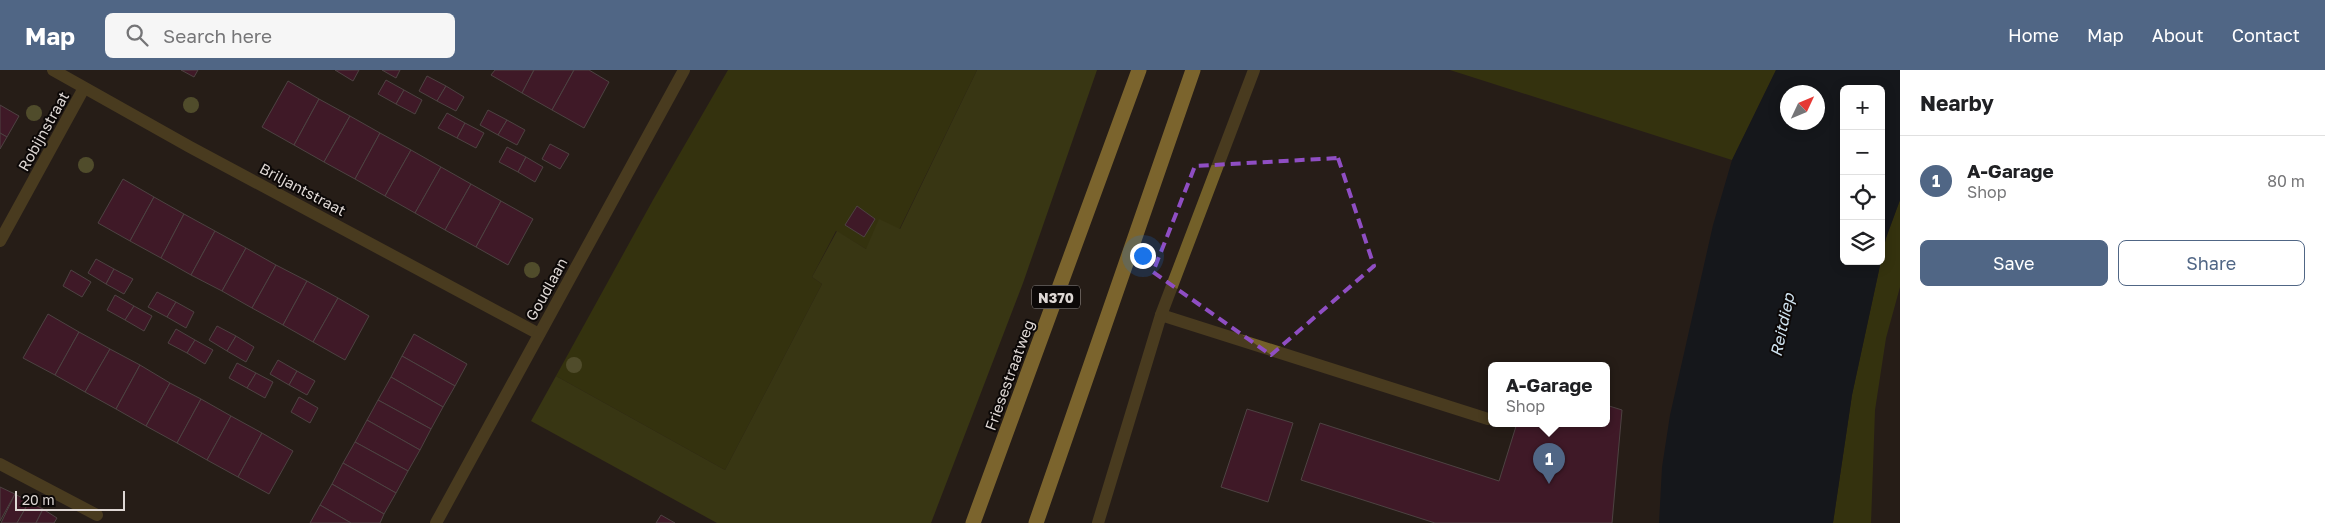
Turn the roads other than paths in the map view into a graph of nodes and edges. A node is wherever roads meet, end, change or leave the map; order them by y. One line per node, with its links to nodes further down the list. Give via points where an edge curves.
1 (53, 70): 6 (street, Briljantstraat)
2 (684, 70): 9 (street, Goudlaan)
3 (1139, 70): 14 (highway, Friesestraatweg / N370)
4 (1193, 70): 15 (highway)
5 (1254, 70): 8 (street)
6 (84, 88): 7 (street, Robijnstraat); 9 (street, Briljantstraat)
7 (0, 241)
8 (1161, 314): 10 (street); 16 (street)
9 (539, 334): 13 (street, Goudlaan)
10 (1488, 419)
11 (0, 464): 12 (street)
12 (97, 515)
13 (436, 523)
14 (973, 523)
15 (1036, 523)
16 (1098, 523)

